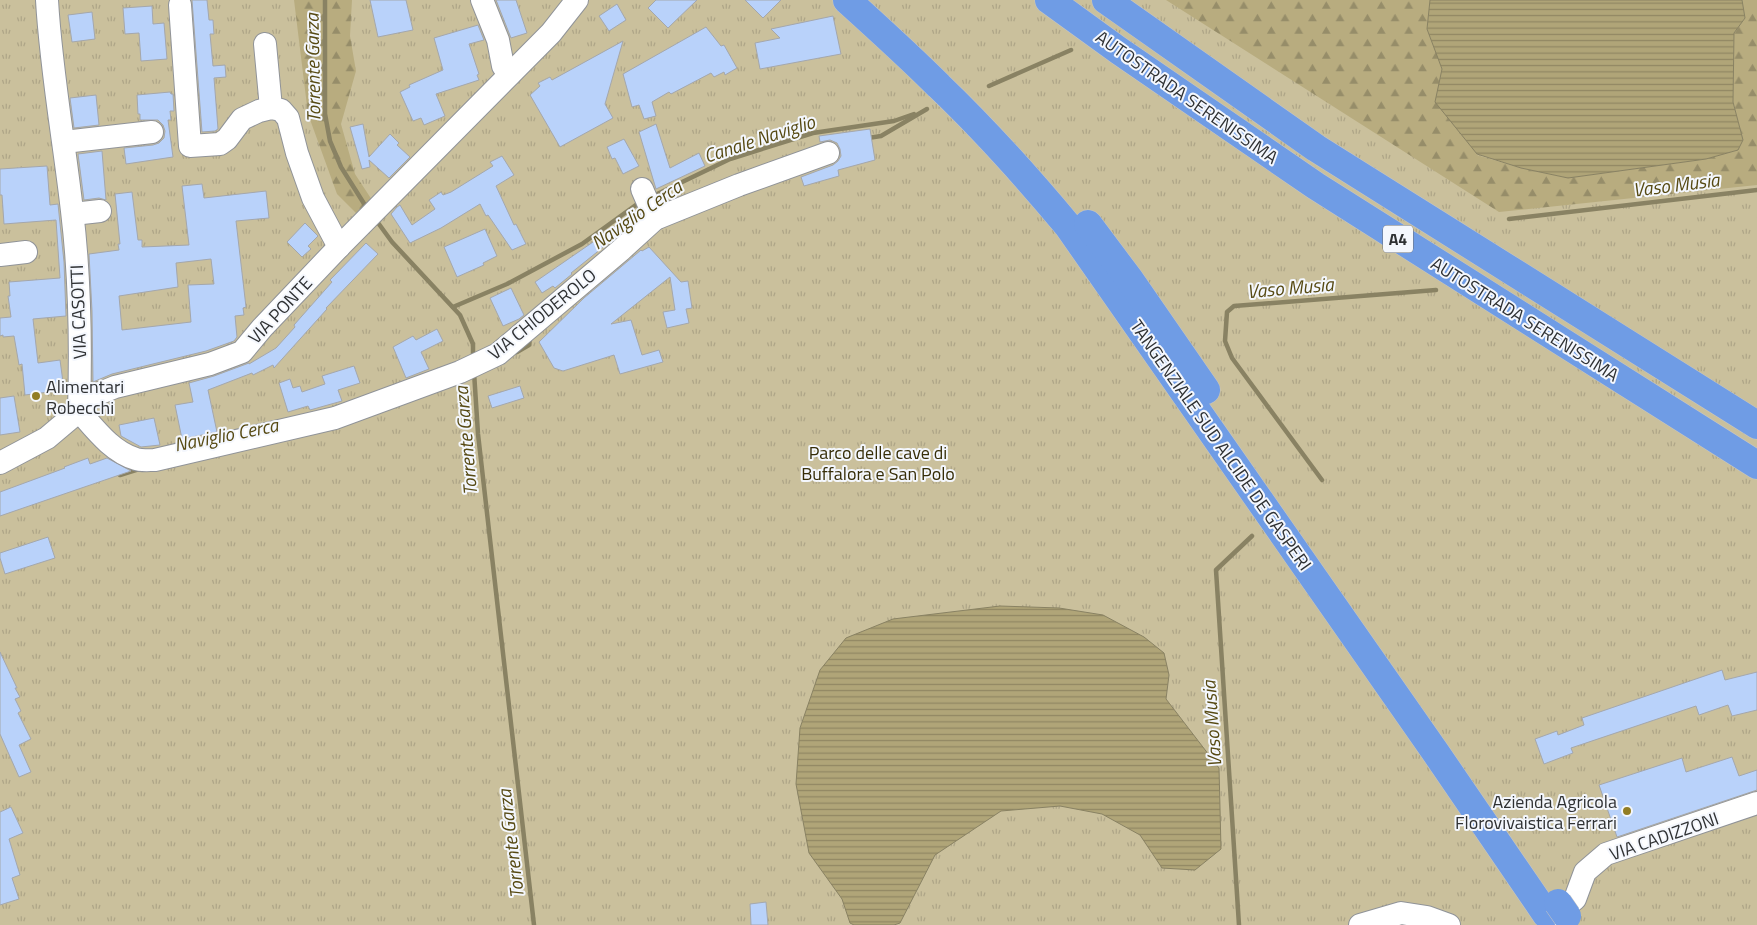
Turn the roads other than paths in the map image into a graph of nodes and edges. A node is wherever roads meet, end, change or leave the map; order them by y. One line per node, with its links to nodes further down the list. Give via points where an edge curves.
1 (47, 0): 13 (street, VIA CASOTTI)
2 (482, 0): 10 (street, via 498,40 503,66)
3 (577, 0): 10 (street, VIA PONTE, via 551,33)
4 (847, 0): 27 (highway, TANGENZIALE SUD ALCIDE DE GASPERI, via 960,107 1030,180 1068,226 1436,753)
5 (873, 0): 27 (highway, TANGENZIALE SUD ALCIDE DE GASPERI, via 951,72 1042,167 1130,280)
6 (1049, 0): 25 (highway, AUTOSTRADA SERENISSIMA / A4, via 1316,186)
7 (1106, 0): 23 (highway, AUTOSTRADA SERENISSIMA / A4, via 1316,148)
8 (180, 5): 11 (street, via 190,146 220,144 242,119)
9 (265, 44): 11 (street)
10 (509, 75): 19 (street, VIA PONTE)
11 (271, 108): 19 (street, via 281,110 288,118 313,198)
12 (152, 132): 13 (street)
13 (64, 142): 17 (street, VIA CASOTTI)
14 (828, 153): 18 (street, VIA CHIODEROLO)
15 (642, 189): 18 (street)
16 (100, 211): 17 (street)
17 (73, 214): 22 (street, VIA CASOTTI)
18 (655, 219): 22 (street, VIA CHIODEROLO, via 498,354 460,372 335,418 155,460 137,460 101,436)
19 (339, 247): 22 (street, VIA PONTE, via 242,352 210,364 115,387 93,396)
20 (26, 252): 21 (street)
21 (0, 255)
22 (80, 411): 24 (street, VIA PONTE, via 47,438)
23 (1757, 426)
24 (0, 464)
25 (1757, 465)
26 (1757, 803): 27 (street, VIA CADIZZONI, via 1606,854 1585,872 1575,899)
27 (1556, 919)
28 (1360, 925): 29 (street, via 1401,913)
29 (1449, 925)

